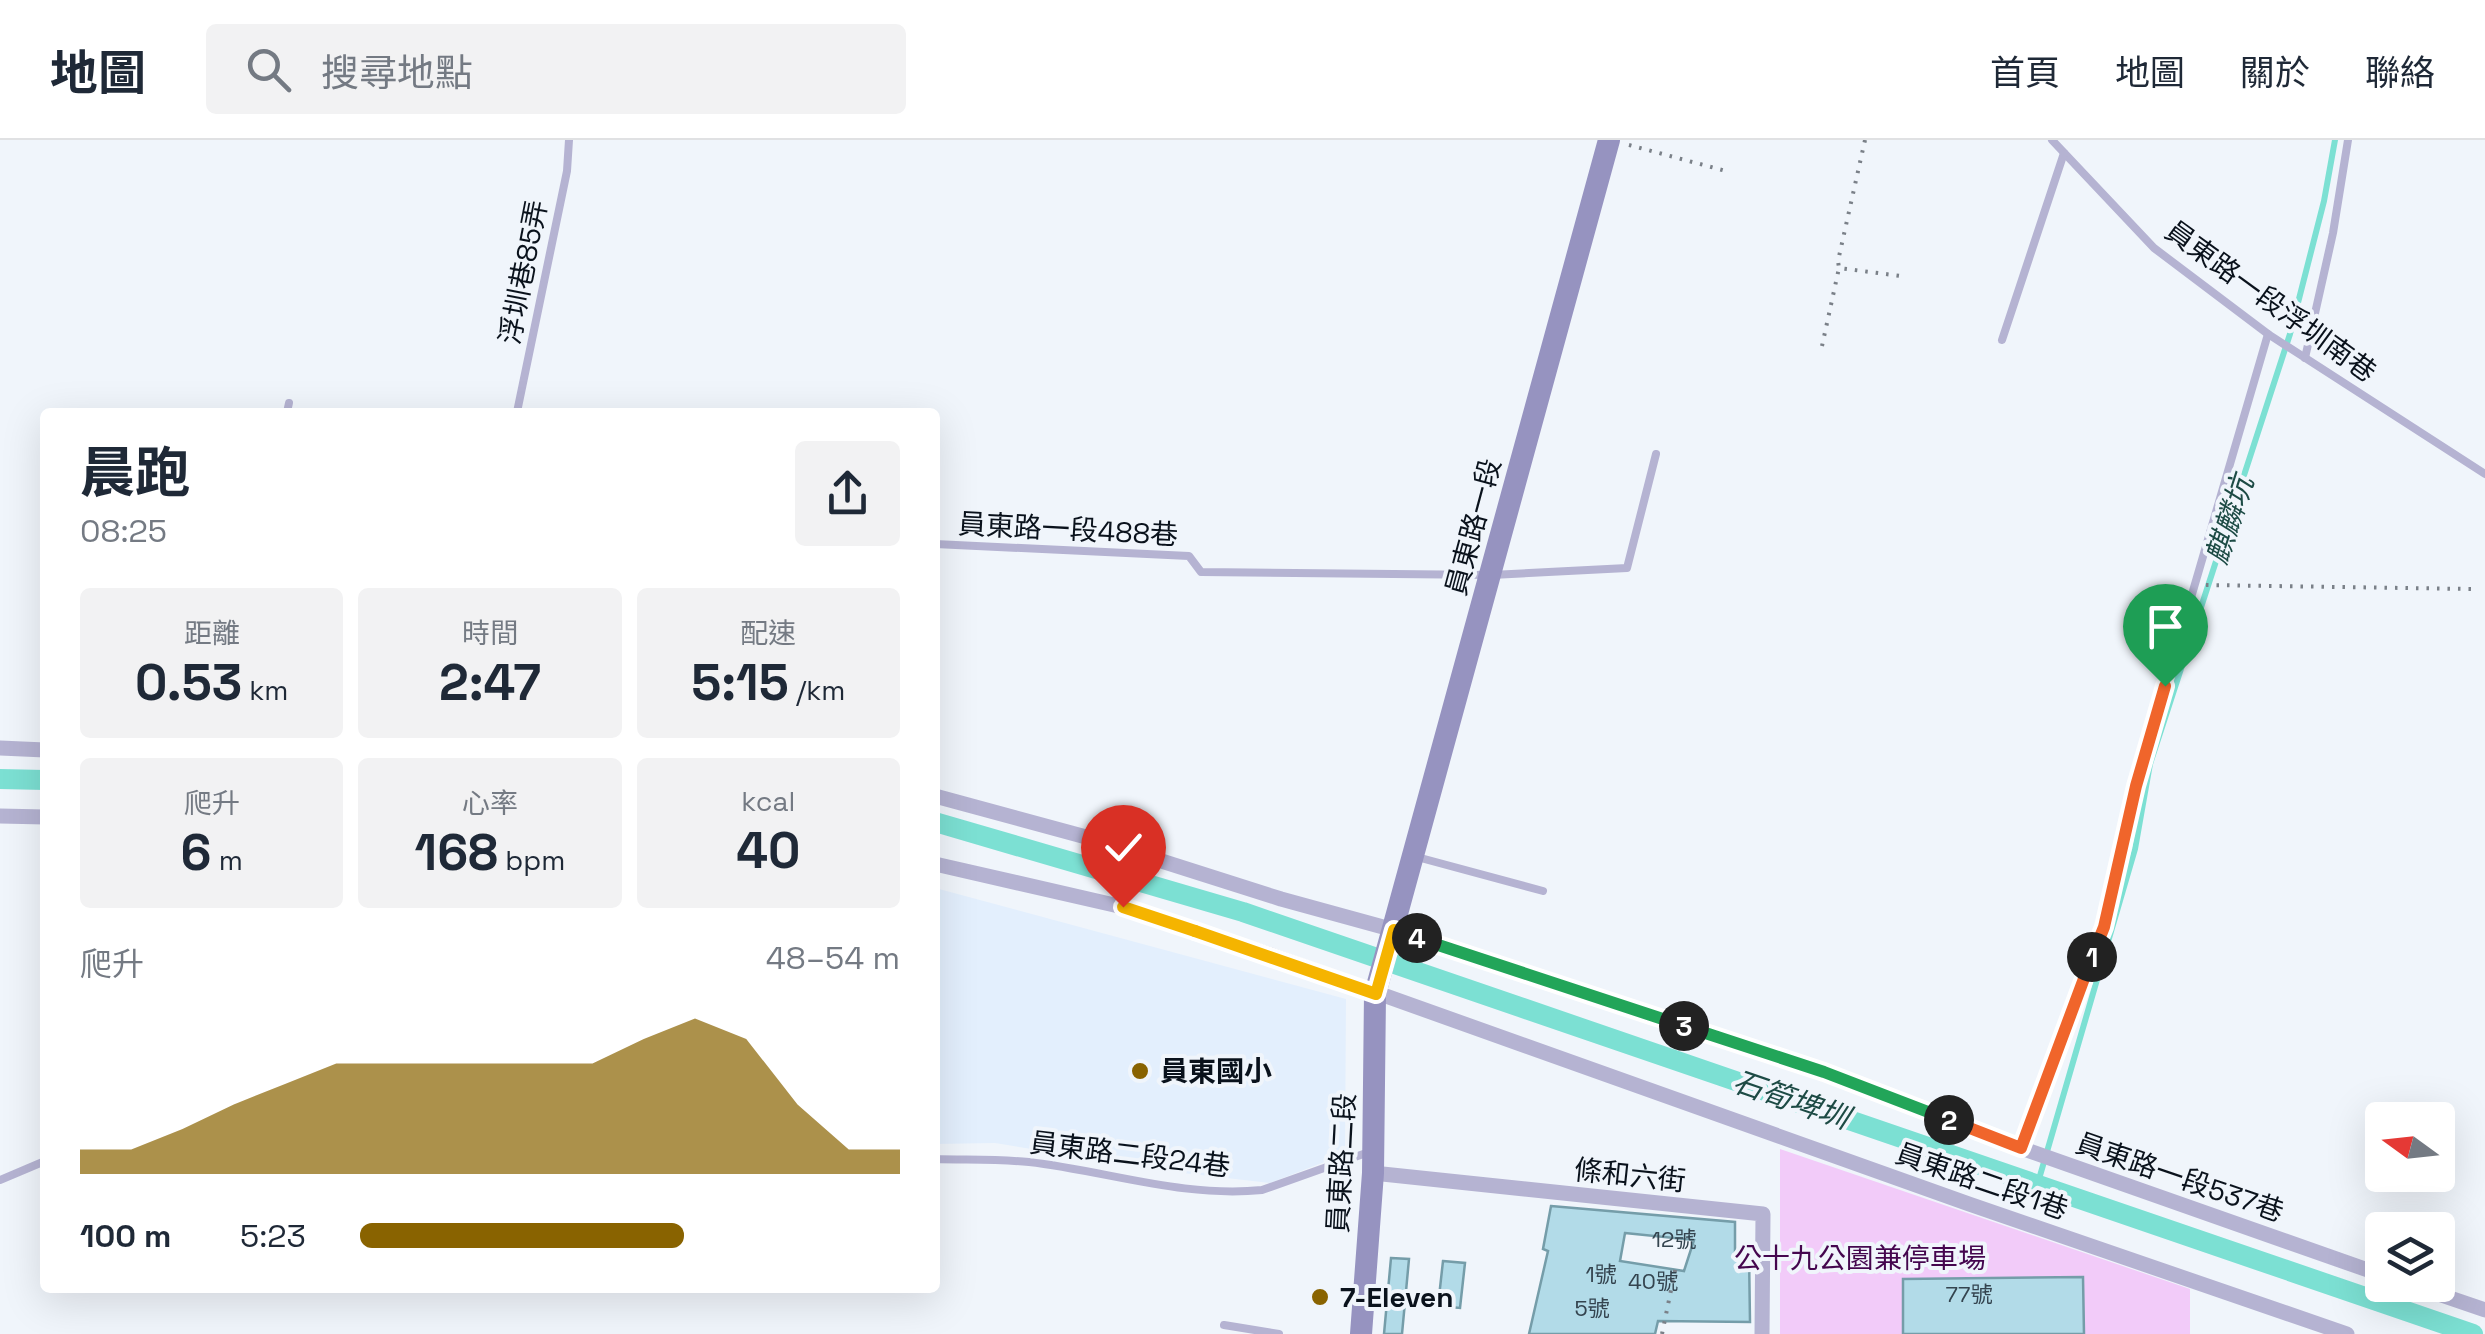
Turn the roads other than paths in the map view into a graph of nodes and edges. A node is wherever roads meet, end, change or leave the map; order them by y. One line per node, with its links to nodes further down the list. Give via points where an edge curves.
1 (569, 140): 9 (lane, 浮圳巷85弄)
2 (2052, 140): 5 (lane, 員東路一段浮圳南巷)
3 (2348, 140): 8 (lane)
4 (1620, 143): 13 (main road, 員東路一段)
5 (2064, 153): 6 (lane, 員東路一段浮圳南巷, via 2154,248); 7 (lane)
6 (2268, 334): 8 (lane, 員東路一段浮圳南巷); 24 (lane, via 2136,786 2104,927)
7 (2002, 340)
8 (2304, 358): 11 (lane, 員東路一段浮圳南巷)
9 (518, 408)
10 (1656, 454): 13 (lane, via 1627,568)
11 (2485, 474)
12 (940, 544): 13 (lane, 員東路一段488巷, via 1189,556 1201,572)
13 (1492, 575): 19 (main road, 員東路一段)
14 (0, 748): 15 (street)
15 (40, 750)
16 (940, 797): 22 (street, 員東路一段537巷)
17 (0, 816): 18 (street)
18 (40, 817)
19 (1414, 856): 21 (lane); 22 (main road, 員東路一段)
20 (940, 865): 23 (street, 員東路二段1巷, via 1123,907)
21 (1543, 891)
22 (1394, 930): 23 (main road, 員東路二段); 24 (street, 員東路一段537巷, via 1824,1072)
23 (1376, 994): 26 (main road, 員東路二段); 36 (street, 員東路二段1巷)
24 (2021, 1148): 29 (street, 員東路一段537巷)
25 (940, 1159): 26 (lane, 員東路二段24巷, via 1028,1162 1180,1189 1247,1191)
26 (1373, 1162): 34 (main road, 員東路二段); 35 (street, 條和六街, via 1763,1214)
27 (40, 1163): 28 (lane)
28 (0, 1180)
29 (2365, 1269)
30 (2455, 1300): 31 (street)
31 (2485, 1310)
32 (1224, 1325): 33 (lane)
33 (1279, 1334)
34 (1362, 1334)
35 (1762, 1334)
36 (2348, 1334)

